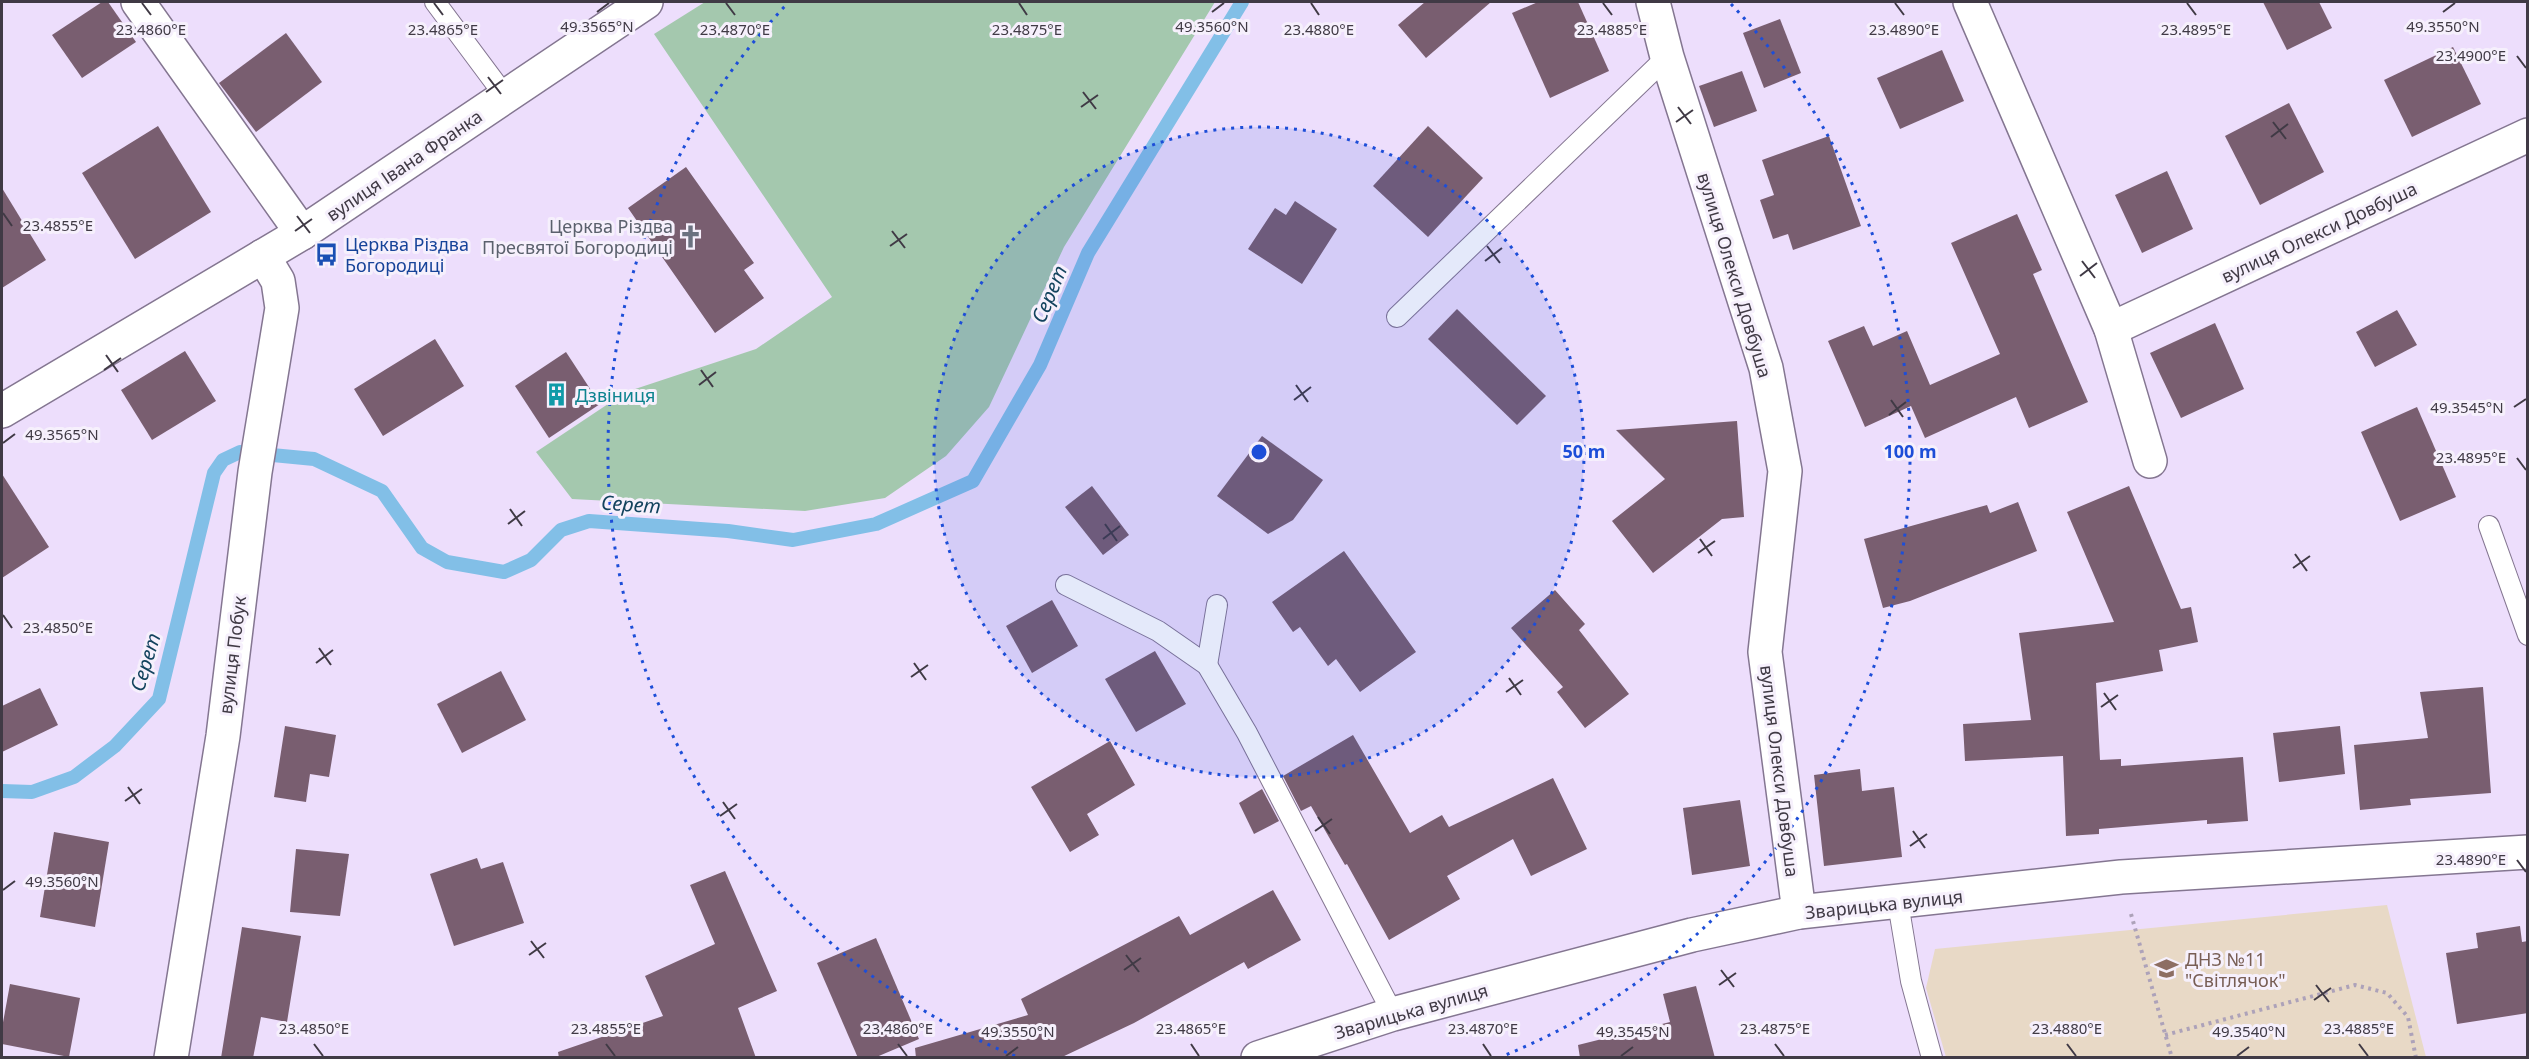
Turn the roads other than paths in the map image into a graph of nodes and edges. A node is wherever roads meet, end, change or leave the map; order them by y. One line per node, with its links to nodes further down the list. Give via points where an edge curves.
1 (138, 2): 9 (street)
2 (435, 2): 7 (lane)
3 (646, 2): 7 (street, вулиця Івана Франка)
4 (1653, 2): 6 (street, вулиця Олекси Довбуша)
5 (1970, 2): 12 (street)
6 (1667, 57): 11 (lane); 22 (street, вулиця Олекси Довбуша, via 1766,368 1785,471 1766,652)
7 (505, 96): 9 (street, вулиця Івана Франка)
8 (2528, 135): 12 (street, вулиця Олекси Довбуша)
9 (302, 233): 10 (street, вулиця Івана Франка)
10 (263, 256): 13 (street, вулиця Івана Франка); 24 (street, вулиця Побук, via 279,281 282,308 263,413 223,736)
11 (1397, 317)
12 (2111, 329): 14 (street)
13 (2, 411)
14 (2150, 461)
15 (2489, 526): 18 (lane)
16 (1066, 585): 19 (lane, via 1158,631)
17 (1217, 605): 19 (lane)
18 (2528, 634)
19 (1207, 665): 23 (lane, via 1247,733)
20 (2528, 852): 21 (street, Зварицька вулиця, via 2121,878)
21 (1898, 903): 22 (street, Зварицька вулиця); 26 (lane, via 1911,981)
22 (1799, 912): 23 (street, Зварицька вулиця, via 1692,935)
23 (1393, 1014): 25 (street, Зварицька вулиця)
24 (171, 1058)
25 (1258, 1058)
26 (1932, 1058)

